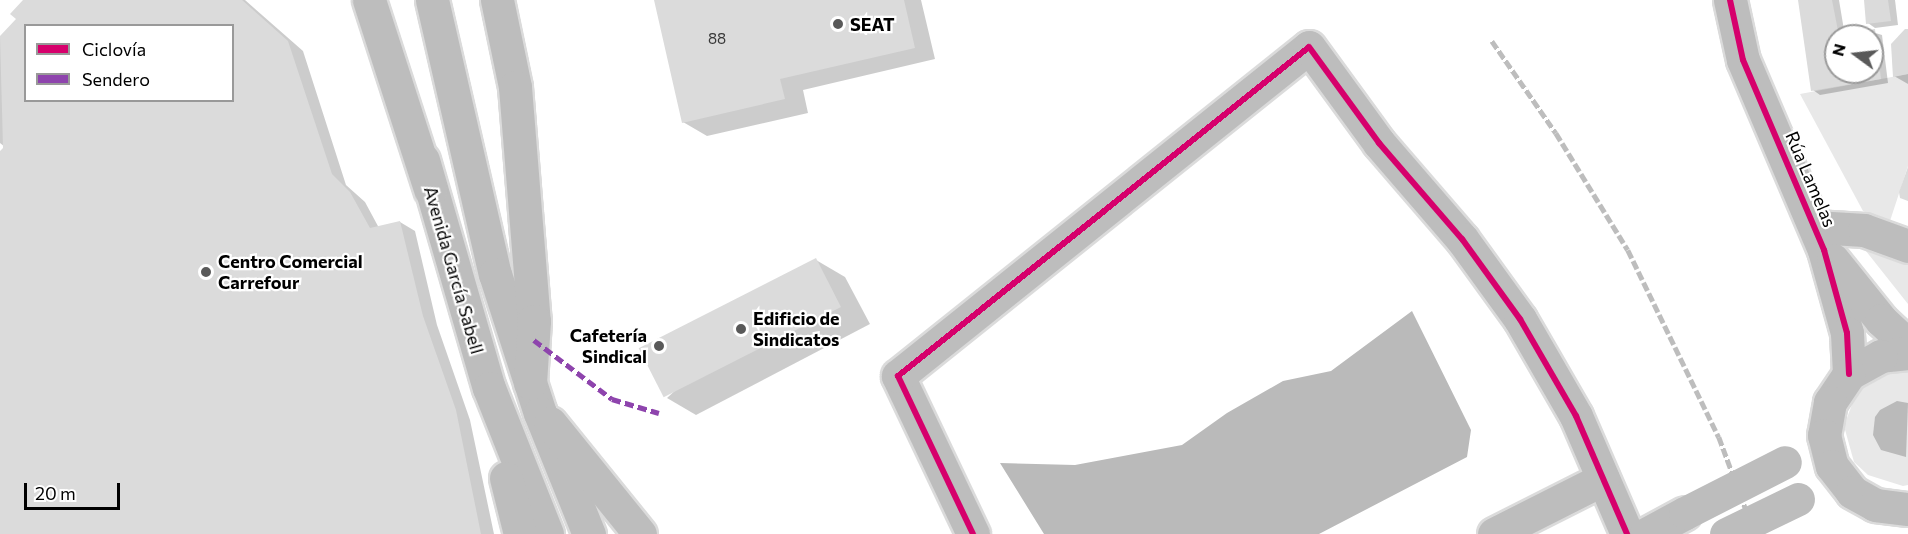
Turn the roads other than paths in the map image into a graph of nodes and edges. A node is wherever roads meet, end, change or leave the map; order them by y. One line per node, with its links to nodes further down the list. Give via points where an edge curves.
1 (369, 0): 6 (main road)
2 (383, 0): 6 (main road, Avenida García Sabell)
3 (432, 0): 13 (main road, via 495,274)
4 (497, 0): 13 (main road, via 515,87 534,321)
5 (1730, 0): 7 (main road, Rúa Lamelas, via 1743,60)
6 (430, 189): 12 (main road, Avenida García Sabell)
7 (1820, 238): 8 (main road, via 1864,230); 9 (main road, Rúa Lamelas, via 1881,320); 11 (main road, Rúa Lamelas, via 1847,333)
8 (1908, 246)
9 (1908, 345)
10 (1908, 353): 11 (main road, via 1876,358)
11 (1849, 374): 14 (main road, via 1838,387)
12 (489, 387): 18 (main road); 19 (main road, Avenida García Sabell)
13 (535, 398): 20 (main road); 21 (main road)
14 (1825, 418): 16 (main road, via 1826,451 1832,466); 25 (main road, bridge, via 1804,447 1785,462)
15 (1603, 479): 22 (main road, via 1576,416 1520,319 1462,239 1379,143 1309,48 898,376); 23 (main road); 24 (main road)
16 (1863, 499): 17 (main road); 26 (main road, bridge, via 1822,491); 27 (main road)
17 (1908, 509)
18 (516, 528)
19 (547, 534)
20 (589, 534)
21 (640, 534)
22 (973, 534)
23 (1494, 534)
24 (1627, 534)
25 (1646, 534)
26 (1726, 534)
27 (1889, 534)

